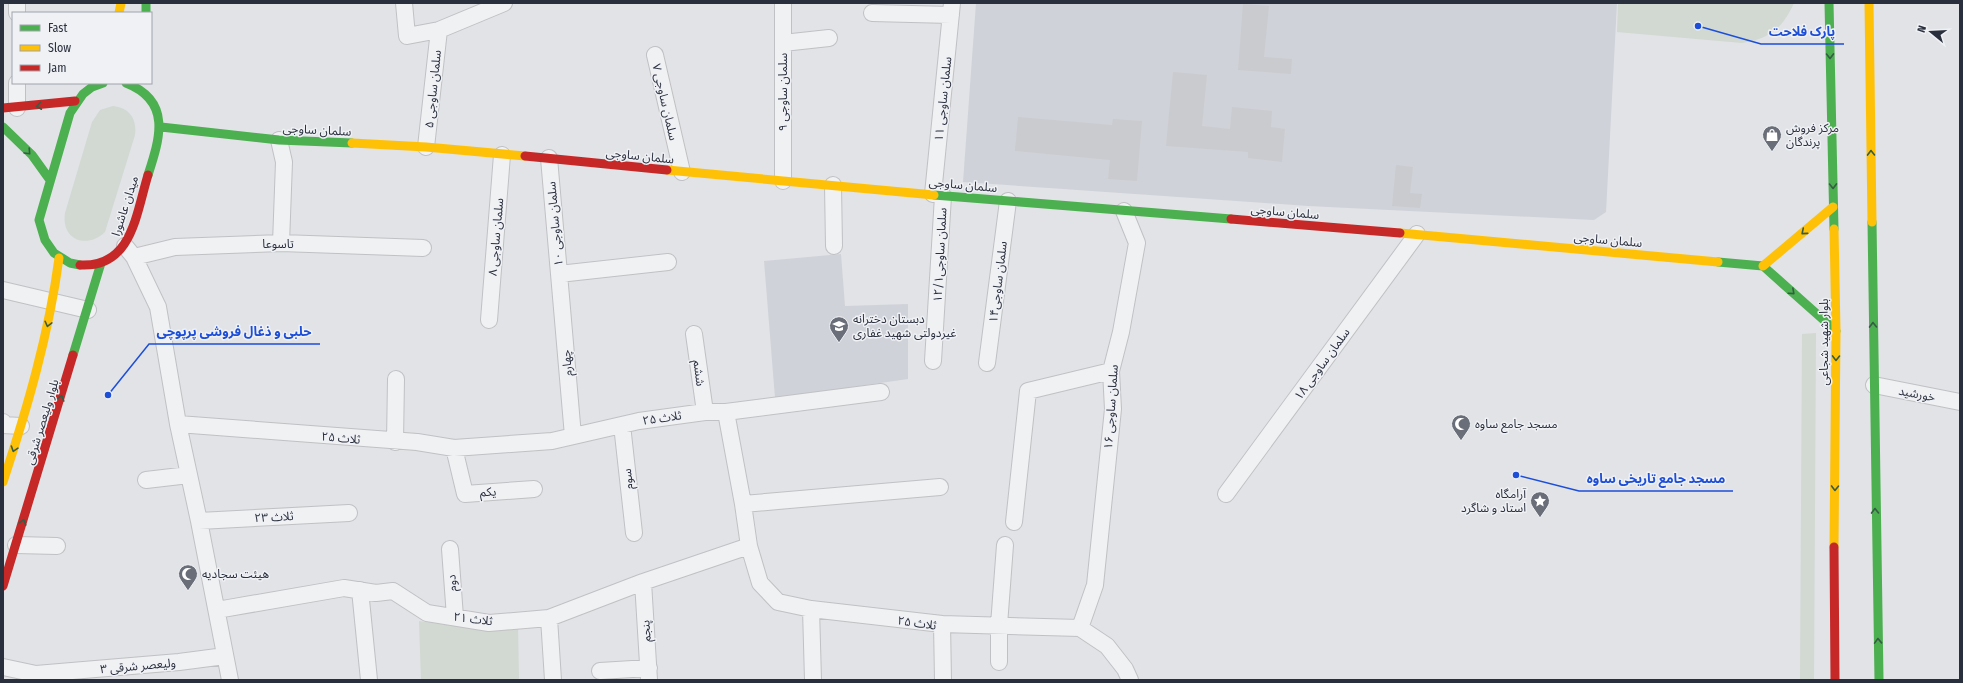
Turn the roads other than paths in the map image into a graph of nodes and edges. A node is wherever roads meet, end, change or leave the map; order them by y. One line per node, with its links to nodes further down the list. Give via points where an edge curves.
1 (404, 3): 8 (street, via 407,36)
2 (504, 3): 8 (street)
3 (783, 3): 10 (street, سلمان ساوجی ۹)
4 (1829, 3): 31 (street, بلوار شهید شجاعی, one-way to 31)
5 (1869, 3): 54 (street, one-way to 5)
6 (952, 9): 7 (street); 29 (street, سلمان ساوجی ۱۱)
7 (872, 13)
8 (439, 30): 22 (street, سلمان ساوجی ۵)
9 (828, 38): 10 (street)
10 (783, 43): 27 (street, سلمان ساوجی ۹)
11 (655, 55): 25 (street, سلمان ساوجی ۷)
12 (17, 84): 18 (street)
13 (98, 84): 17 (street)
14 (128, 84): 16 (street, via 141,90)
15 (148, 84): 16 (street)
16 (151, 100): 20 (street, via 158,113)
17 (75, 101): 18 (street, one-way to 18); 26 (street)
18 (10, 108)
19 (3, 127): 26 (street, one-way to 26, via 32,155)
20 (161, 127): 21 (street, سلمان ساوجی); 37 (street, میدان عاشورا, via 130,234)
21 (279, 140): 22 (street, سلمان ساوجی); 34 (street, via 284,162)
22 (426, 147): 23 (street, سلمان ساوجی)
23 (502, 155): 24 (street, سلمان ساوجی); 47 (street, سلمان ساوجی ۸)
24 (549, 158): 25 (street, سلمان ساوجی); 42 (street, سلمان ساوجی ۱۰)
25 (682, 172): 27 (street, سلمان ساوجی)
26 (50, 180): 38 (street, via 39,220 49,248)
27 (783, 181): 28 (street, سلمان ساوجی)
28 (832, 185): 29 (street, سلمان ساوجی); 35 (street)
29 (938, 195): 30 (street, سلمان ساوجی); 50 (street, سلمان ساوجی۱۲/۱)
30 (1008, 201): 32 (street, سلمان ساوجی); 51 (street, سلمان ساوجی۱۴)
31 (1834, 207): 41 (street, one-way to 41); 48 (street, بلوار شهید شجاعی)
32 (1124, 211): 33 (street, سلمان ساوجی); 52 (street, سلمان ساوجی ۱۶, via 1137,243 1121,332)
33 (1417, 234): 41 (street, سلمان ساوجی); 71 (street, سلمان ساوجی ۱۸)
34 (281, 243): 36 (street, تاسوعا); 37 (street, تاسوعا, via 176,247)
35 (834, 246)
36 (423, 248)
37 (129, 252): 40 (street, میدان عاشورا, via 114,256); 60 (street, via 158,307)
38 (59, 258): 40 (street, via 72,264); 45 (street, بلوار ولیعصر شرقی)
39 (668, 262): 42 (street)
40 (101, 264): 46 (street, بلوار ولیعصر شرقی)
41 (1763, 266): 48 (street, one-way to 48)
42 (559, 274): 44 (street, سلمان ساوجی ۱۰)
43 (3, 290): 45 (street)
44 (561, 290): 63 (street, چهارم)
45 (53, 302): 46 (street); 62 (street, بلوار ولیعصر شرقی, one-way to 62)
46 (88, 310): 78 (street, بلوار ولیعصر شرقی, one-way to 46)
47 (489, 320)
48 (1836, 331): 103 (street, بلوار شهید شجاعی, one-way to 103)
49 (694, 334): 57 (street, ششم)
50 (933, 362)
51 (987, 363)
52 (1111, 371): 75 (street, via 1028,392); 91 (street, سلمان ساوجی ۱۶, via 1113,409 1095,585)
53 (396, 379): 64 (street)
54 (1874, 385): 56 (street, خورشید); 104 (street, one-way to 54)
55 (881, 392): 58 (street)
56 (1960, 402)
57 (704, 412): 58 (street, ثلاث ۲۵); 61 (street, ثلاث ۲۵)
58 (726, 412): 72 (street, ثلاث ۲۵)
59 (3, 422): 62 (street, via 3,425)
60 (178, 424): 64 (street, ثلاث ۲۵); 66 (street)
61 (622, 425): 63 (street, ثلاث ۲۵); 76 (street, سوم)
62 (21, 426): 67 (street, بلوار ولیعصر شرقی, one-way to 67)
63 (574, 436): 65 (street, ثلاث ۲۵, via 552,441)
64 (395, 442): 65 (street, ثلاث ۲۵, via 417,442)
65 (454, 448): 70 (street, یکم, via 466,494)
66 (189, 475): 68 (street); 74 (street)
67 (4, 479)
68 (146, 480)
69 (940, 487): 72 (street)
70 (534, 489)
71 (1226, 494)
72 (743, 504): 80 (street, ثلاث ۲۵)
73 (349, 513): 74 (street, ثلاث ۲۳)
74 (199, 521): 86 (street)
75 (1014, 522)
76 (634, 533)
77 (1005, 545): 90 (street)
78 (16, 546): 79 (street); 83 (street, بلوار ولیعصر شرقی)
79 (56, 546)
80 (749, 546): 82 (street, ثلاث ۲۱); 85 (street, ثلاث ۲۵, via 760,583 778,602)
81 (450, 549): 87 (street, دوم)
82 (643, 582): 88 (street, ثلاث ۲۱); 96 (street, پنجم)
83 (3, 586)
84 (360, 590): 86 (street, ثلاث ۲۱, via 344,588); 87 (street, ثلاث ۲۱, via 376,593 394,591 427,613); 98 (street)
85 (810, 609): 89 (street, ثلاث ۲۵); 100 (street)
86 (217, 610): 92 (street)
87 (454, 617): 88 (street, ثلاث ۲۱, via 489,623)
88 (549, 618): 99 (street)
89 (942, 624): 90 (street); 101 (street, ثلاث ۲۵)
90 (999, 625): 91 (street); 93 (street)
91 (1080, 628): 102 (street, via 1107,646 1125,669)
92 (225, 656): 94 (street, ولیعصر شرقی ۳, via 36,674); 97 (street)
93 (999, 662)
94 (3, 667)
95 (600, 671): 96 (street)
96 (649, 674)
97 (230, 680)
98 (370, 680)
99 (553, 680)
100 (813, 680)
101 (943, 680)
102 (1130, 680)
103 (1836, 680)
104 (1879, 680)

